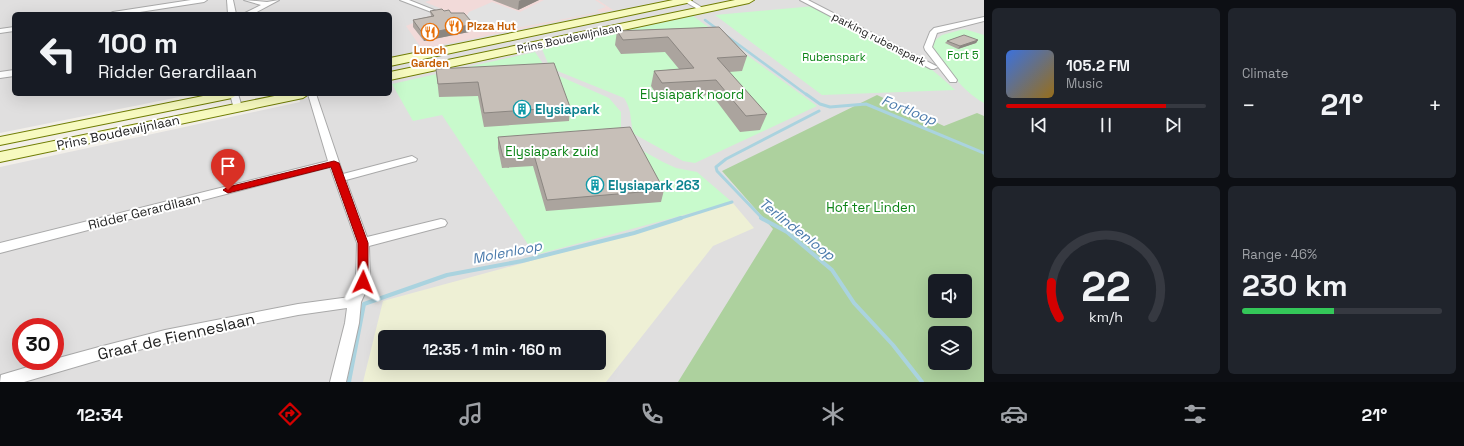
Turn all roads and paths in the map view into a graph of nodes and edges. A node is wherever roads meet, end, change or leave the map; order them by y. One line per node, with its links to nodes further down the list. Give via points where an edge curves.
1 (204, 0): 13 (street)
2 (230, 0): 14 (street)
3 (246, 0): 11 (street)
4 (276, 0): 11 (street)
5 (403, 0): 10 (street)
6 (422, 0): 10 (street)
7 (686, 0): 12 (street); 20 (main road, Prins Boudewijnlaan)
8 (749, 0): 12 (main road, Prins Boudewijnlaan)
9 (803, 0): 21 (street, parking rubenspark)
10 (414, 3): 16 (street)
11 (267, 4): 15 (street)
12 (703, 10): 24 (main road, Prins Boudewijnlaan)
13 (126, 12)
14 (232, 12)
15 (251, 12)
16 (436, 12)
17 (984, 19): 25 (street, via 934,32 929,50)
18 (12, 29): 19 (street)
19 (0, 31)
20 (392, 62)
21 (934, 67)
22 (12, 73): 23 (street)
23 (0, 75)
24 (392, 76)
25 (953, 80)
26 (268, 96): 28 (main road, Prins Boudewijnlaan)
27 (313, 96): 32 (street)
28 (234, 98): 29 (main road, Prins Boudewijnlaan); 30 (main road, Prins Boudewijnlaan)
29 (0, 141)
30 (0, 157)
31 (412, 159): 33 (street)
32 (334, 163): 33 (street); 36 (street, Ridder Gerardilaan)
33 (341, 178): 35 (street)
34 (441, 223): 35 (street)
35 (363, 243): 37 (street, via 363,282)
36 (0, 248)
37 (354, 302): 38 (street, Graaf de Fienneslaan, via 245,319 162,337); 39 (street, via 352,323)
38 (1, 382)
39 (338, 382)

